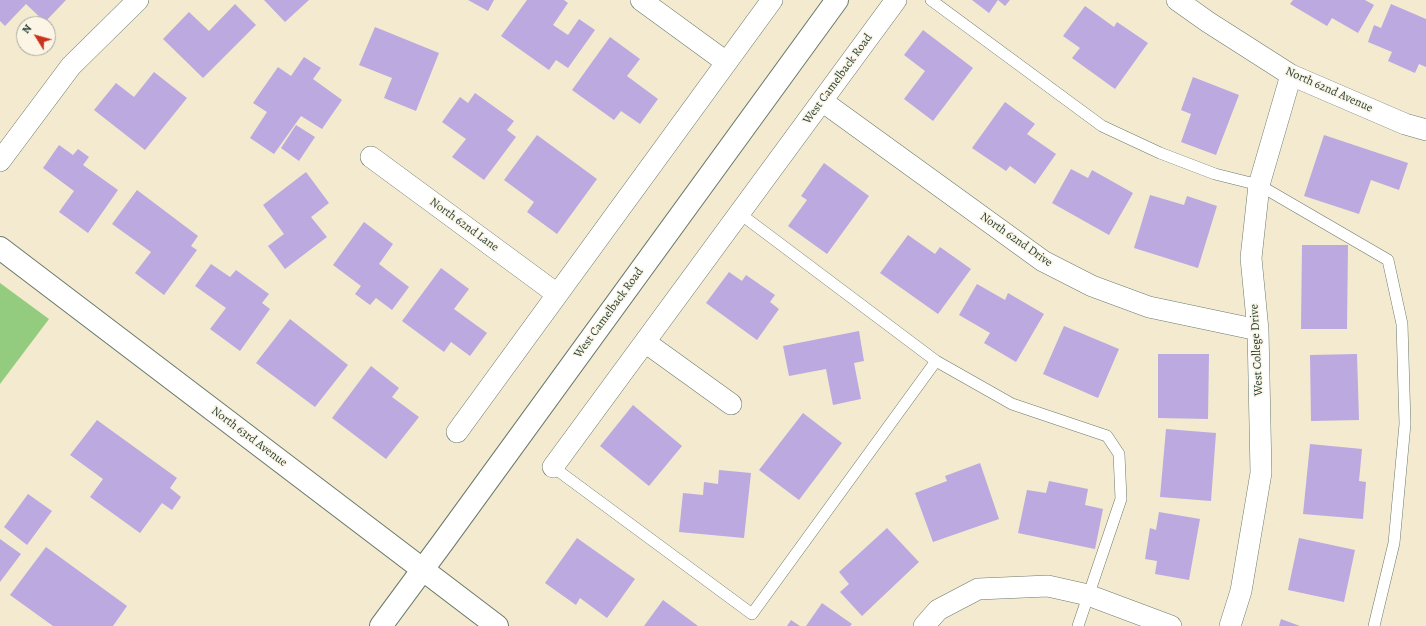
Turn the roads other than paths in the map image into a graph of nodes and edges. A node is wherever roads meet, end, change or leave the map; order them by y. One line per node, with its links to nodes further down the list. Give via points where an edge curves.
1 (138, 0): 13 (street, via 71,66)
2 (640, 0): 8 (street)
3 (772, 0): 8 (street)
4 (837, 0): 24 (main road, West Camelback Road)
5 (896, 0): 10 (street, West Camelback Road)
6 (931, 0): 14 (lane, via 1102,126 1160,153 1215,174)
7 (1177, 0): 9 (street, North 62nd Avenue)
8 (726, 62): 17 (street)
9 (1292, 75): 11 (street, North 62nd Avenue, via 1406,124); 14 (street, West College Drive)
10 (822, 100): 15 (street, West Camelback Road); 18 (street, North 62nd Drive, via 1050,264 1092,286 1149,307)
11 (1426, 130)
12 (371, 157): 17 (street, North 62nd Lane)
13 (0, 161)
14 (1259, 185): 18 (street, West College Drive, via 1251,258); 32 (lane, via 1388,260 1402,324 1405,424 1394,543)
15 (739, 214): 19 (street, West Camelback Road); 20 (lane)
16 (0, 248): 24 (main road, North 63rd Avenue)
17 (557, 294): 22 (street)
18 (1258, 330): 31 (street, West College Drive, via 1261,473 1241,591)
19 (645, 342): 21 (street); 23 (street, West Camelback Road)
20 (936, 360): 23 (lane, via 752,614); 25 (lane, via 1012,404 1107,436 1119,454 1121,499)
21 (731, 404)
22 (457, 432)
23 (553, 468)
24 (423, 569): 26 (main road, West Camelback Road); 27 (main road, North 63rd Avenue)
25 (1088, 595): 28 (street, via 1048,586 978,589 938,610); 29 (lane); 30 (street)
26 (381, 626)
27 (497, 626)
28 (924, 626)
29 (1078, 626)
30 (1171, 626)
31 (1230, 626)
32 (1374, 626)

